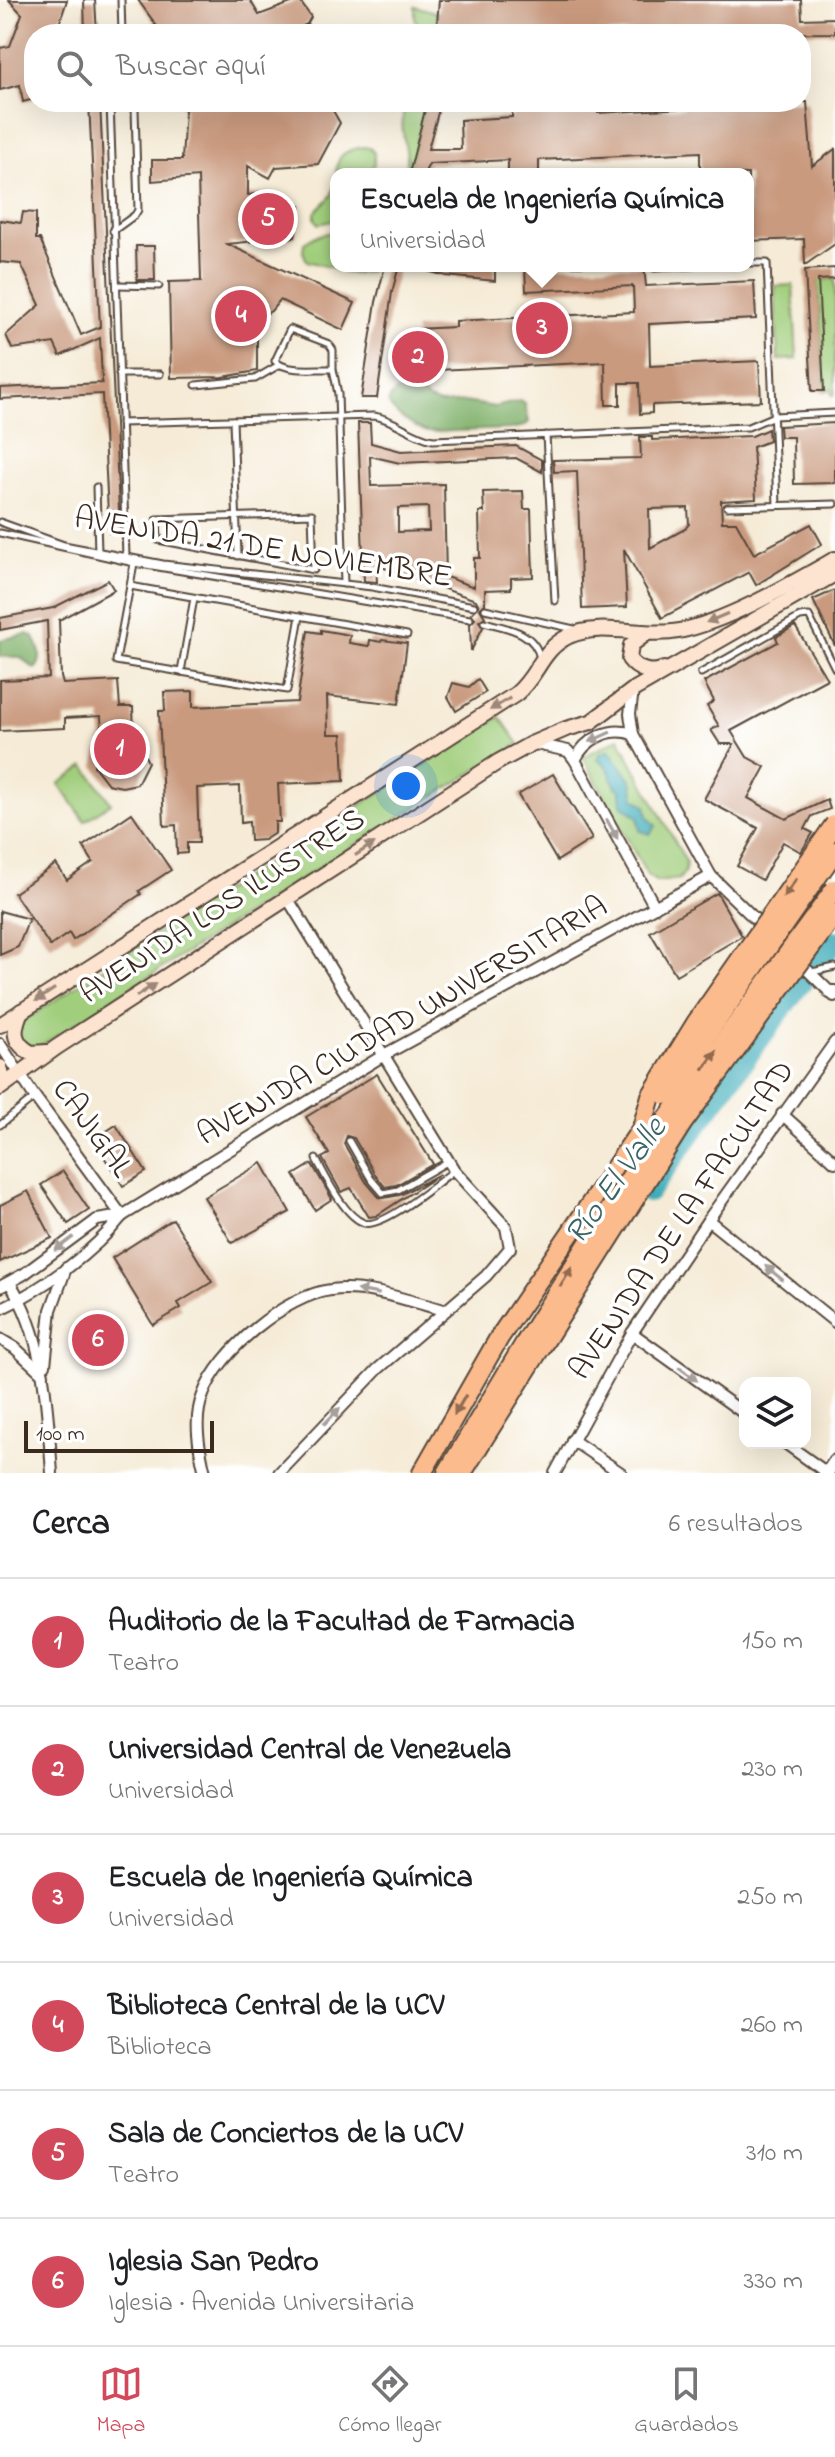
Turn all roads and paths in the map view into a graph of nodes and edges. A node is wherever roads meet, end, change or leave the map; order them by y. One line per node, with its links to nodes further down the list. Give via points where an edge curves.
1 (121, 0): 2 (lane)
2 (122, 24)
3 (110, 112): 5 (lane)
4 (135, 112): 5 (lane, via 138,210)
5 (113, 231): 7 (lane)
6 (754, 263): 16 (lane, via 767,263)
7 (118, 285): 8 (lane); 11 (lane)
8 (159, 286)
9 (279, 365): 10 (lane); 10 (lane, via 275,361 290,329 329,344); 13 (lane, via 255,379)
10 (333, 369): 15 (lane)
11 (119, 374): 12 (lane); 18 (lane)
12 (160, 374)
13 (196, 385)
14 (835, 413): 16 (lane)
15 (339, 416): 17 (lane); 19 (lane, via 381,417 433,440); 33 (lane)
16 (774, 416): 19 (lane, via 748,427); 22 (lane)
17 (233, 420): 18 (lane); 24 (lane)
18 (121, 423): 29 (lane)
19 (546, 435): 36 (lane)
20 (96, 487): 27 (lane)
21 (835, 504): 22 (lane)
22 (777, 505): 23 (lane)
23 (727, 507)
24 (236, 516): 28 (lane); 28 (lane, via 157,519 158,540); 28 (lane, via 312,514 314,570)
25 (0, 522): 27 (lane, AVENIDA 21 DE NOVIEMBRE)
26 (1, 534): 31 (lane, AVENIDA 21 DE NOVIEMBRE)
27 (98, 552): 29 (lane, AVENIDA 21 DE NOVIEMBRE)
28 (238, 556)
29 (126, 557): 31 (lane, AVENIDA 21 DE NOVIEMBRE)
30 (835, 559): 43 (main road, one-way to 43, via 709,621 678,632)
31 (134, 561): 33 (lane, AVENIDA 21 DE NOVIEMBRE); 34 (lane); 40 (lane, AVENIDA 21 DE NOVIEMBRE)
32 (835, 574): 45 (main road)
33 (344, 584): 37 (lane, AVENIDA 21 DE NOVIEMBRE)
34 (130, 586): 35 (lane); 48 (lane, via 116,661)
35 (194, 597): 39 (lane); 48 (lane)
36 (555, 601)
37 (474, 606)
38 (485, 609): 42 (lane, AVENIDA 21 DE NOVIEMBRE)
39 (300, 616): 44 (lane); 48 (lane, via 287,690)
40 (470, 619)
41 (484, 622): 46 (lane, AVENIDA 21 DE NOVIEMBRE, via 529,638)
42 (583, 631): 43 (main road); 46 (main road, AVENIDA LOS ILUSTRES, via 551,647)
43 (648, 633): 45 (main road, via 629,649 634,665 659,672)
44 (407, 635)
45 (686, 660): 50 (main road, AVENIDA LOS ILUSTRES)
46 (540, 662): 64 (main road, AVENIDA LOS ILUSTRES, one-way to 64, via 516,694)
47 (835, 668): 49 (lane, via 809,616)
48 (181, 672)
49 (701, 673)
50 (633, 690): 51 (street); 52 (main road, AVENIDA LOS ILUSTRES, via 591,722)
51 (633, 734): 53 (street, one-way to 53, via 615,730 602,735 580,749); 56 (street)
52 (531, 744): 53 (street, via 568,751); 58 (main road, AVENIDA LOS ILUSTRES, one-way to 52)
53 (575, 760): 59 (street, one-way to 59)
54 (835, 824): 77 (highway, one-way to 77, bridge, via 696,1023 651,1096)
55 (835, 851): 77 (highway, bridge)
56 (711, 876): 59 (street, AVENIDA CIUDAD UNIVERSITARIA); 62 (street)
57 (835, 889): 92 (highway, one-way to 57, bridge, via 668,1118)
58 (288, 899): 69 (main road, AVENIDA LOS ILUSTRES, one-way to 58); 70 (street)
59 (655, 907): 70 (street, AVENIDA CIUDAD UNIVERSITARIA)
60 (835, 914): 92 (highway, bridge, via 682,1124)
61 (835, 967): 62 (lane)
62 (810, 972): 63 (street)
63 (833, 993)
64 (21, 1011): 65 (main road); 66 (main road, AVENIDA LOS ILUSTRES); 69 (main road, via 14,1030 21,1045 36,1054)
65 (0, 1013)
66 (0, 1025)
67 (835, 1042): 75 (street, AVENIDA DE LA FACULTAD)
68 (0, 1044): 72 (street, CAJIGAL)
69 (57, 1047): 72 (main road, AVENIDA LOS ILUSTRES)
70 (384, 1055): 81 (street); 82 (street, AVENIDA CIUDAD UNIVERSITARIA)
71 (0, 1067): 73 (main road)
72 (19, 1073): 73 (main road, AVENIDA LOS ILUSTRES); 74 (street, CAJIGAL)
73 (0, 1085)
74 (35, 1097): 76 (lane); 82 (street, CAJIGAL)
75 (782, 1114): 80 (street); 83 (street, AVENIDA DE LA FACULTAD)
76 (0, 1125)
77 (642, 1128): 101 (highway, one-way to 101, via 499,1338)
78 (349, 1141): 81 (lane, via 383,1193)
79 (316, 1159): 81 (lane, via 350,1213 372,1224 406,1205)
80 (835, 1162)
81 (451, 1166): 88 (street, via 506,1227 510,1248)
82 (122, 1216): 84 (street, AVENIDA CIUDAD UNIVERSITARIA, via 107,1236); 85 (street, AVENIDA CIUDAD UNIVERSITARIA, one-way to 85, via 97,1220)
83 (708, 1220): 89 (street, one-way to 83); 90 (street, AVENIDA DE LA FACULTAD)
84 (67, 1266): 86 (street, AVENIDA CIUDAD UNIVERSITARIA); 93 (street, via 51,1310)
85 (5, 1285): 86 (street)
86 (20, 1299): 87 (street, AVENIDA CIUDAD UNIVERSITARIA); 93 (street)
87 (0, 1307)
88 (444, 1310): 99 (street, one-way to 99, via 362,1290 321,1291 291,1303 228,1356 203,1394 198,1431); 100 (street, one-way to 88, via 378,1369)
89 (835, 1322)
90 (632, 1333): 94 (street, one-way to 94); 95 (street, AVENIDA DE LA FACULTAD)
91 (0, 1339): 93 (street)
92 (533, 1345): 102 (highway); 103 (highway)
93 (45, 1375): 98 (street)
94 (739, 1410)
95 (572, 1440): 104 (street, AVENIDA DE LA FACULTAD); 105 (street)
96 (793, 1449): 106 (street)
97 (835, 1461): 106 (street)
98 (52, 1473)
99 (205, 1473)
100 (279, 1473)
101 (422, 1473)
102 (447, 1473)
103 (462, 1473)
104 (555, 1473)
105 (621, 1473)
106 (827, 1473)

